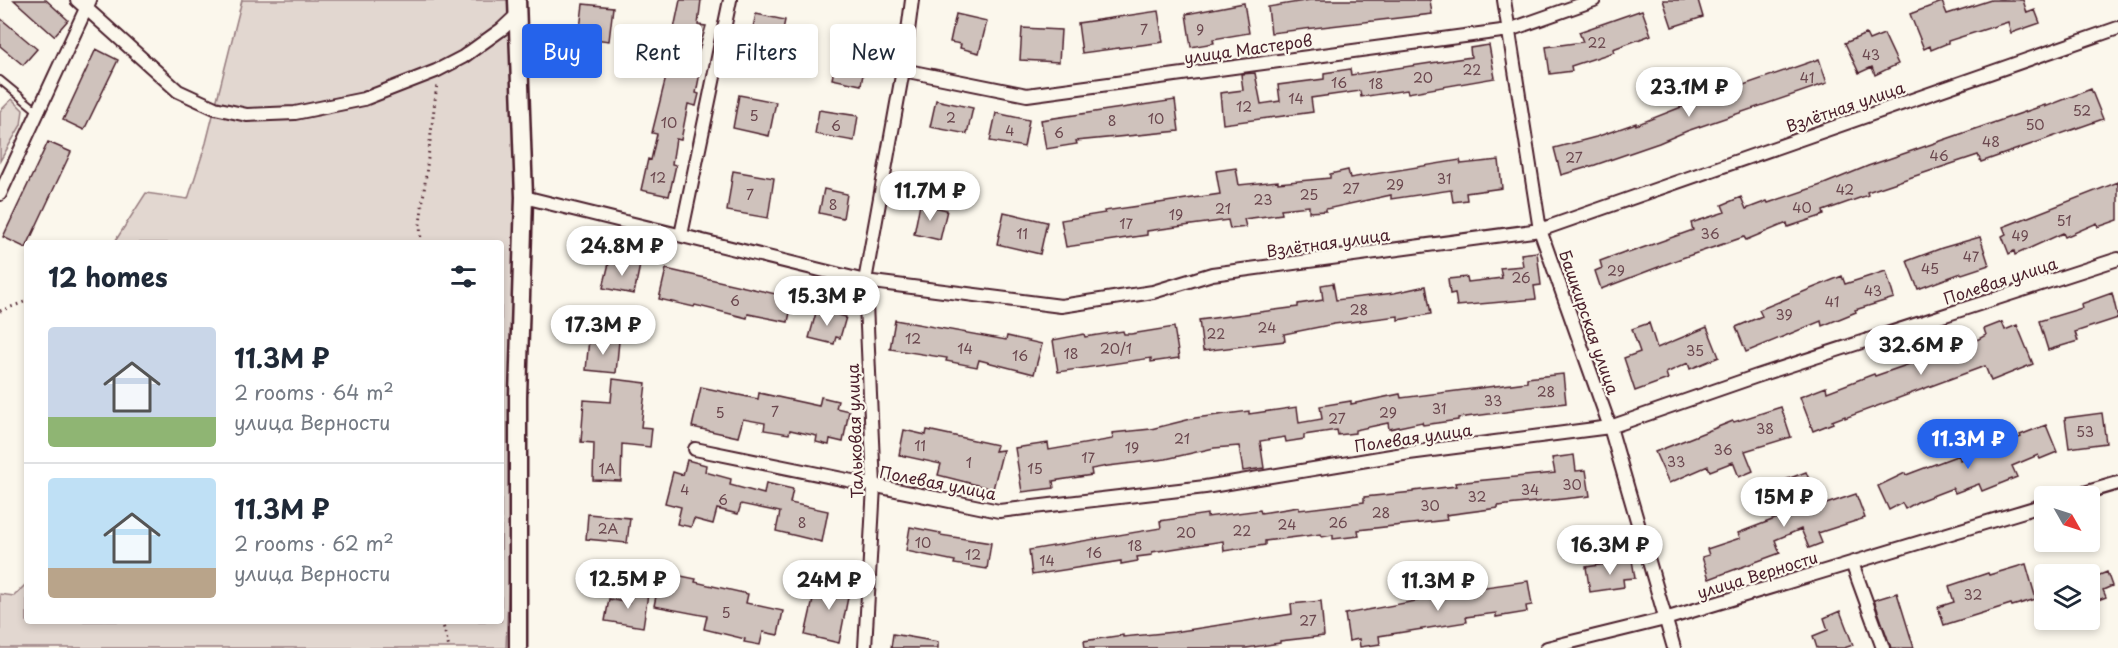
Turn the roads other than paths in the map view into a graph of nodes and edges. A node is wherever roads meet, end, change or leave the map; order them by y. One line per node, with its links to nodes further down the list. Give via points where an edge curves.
1 (730, 0): 17 (street)
2 (912, 0): 7 (street, Тальковая улица)
3 (1504, 0): 9 (street, Башкирская улица)
4 (1594, 0): 9 (street, улица Мастеров)
5 (85, 3): 6 (street, via 178,91 215,108 247,115 295,113 347,104 436,71 483,43); 13 (street)
6 (517, 7): 15 (main road)
7 (909, 24)
8 (2118, 28): 16 (street, Взлётная улица)
9 (1509, 30): 10 (street, улица Мастеров, via 1027,95); 16 (street, Башкирская улица)
10 (916, 73)
11 (902, 78): 19 (street, Тальковая улица)
12 (0, 80): 13 (lane)
13 (39, 112): 14 (street)
14 (0, 194)
15 (524, 196): 17 (street, Взлётная улица); 28 (main road, via 518,397)
16 (1540, 230): 19 (street, Взлётная улица, via 1212,274 1153,292 1061,306); 20 (street, Башкирская улица)
17 (681, 235): 19 (street, Взлётная улица)
18 (2118, 259): 20 (street, Полевая улица)
19 (865, 281): 23 (street, Тальковая улица)
20 (1610, 427): 23 (street, Полевая улица, via 1409,453 1205,487 999,511); 27 (street, Башкирская улица)
21 (695, 449): 23 (street, Полевая улица)
22 (2118, 483): 24 (street)
23 (874, 486): 29 (street, Тальковая улица)
24 (2100, 488)
25 (2034, 508): 26 (street, улица Верности)
26 (1852, 563): 27 (street, улица Верности); 32 (street)
27 (1665, 618): 30 (street, улица Верности); 31 (street, Башкирская улица)
28 (518, 648)
29 (865, 648)
30 (1547, 648)
31 (1674, 648)
32 (1883, 648)

